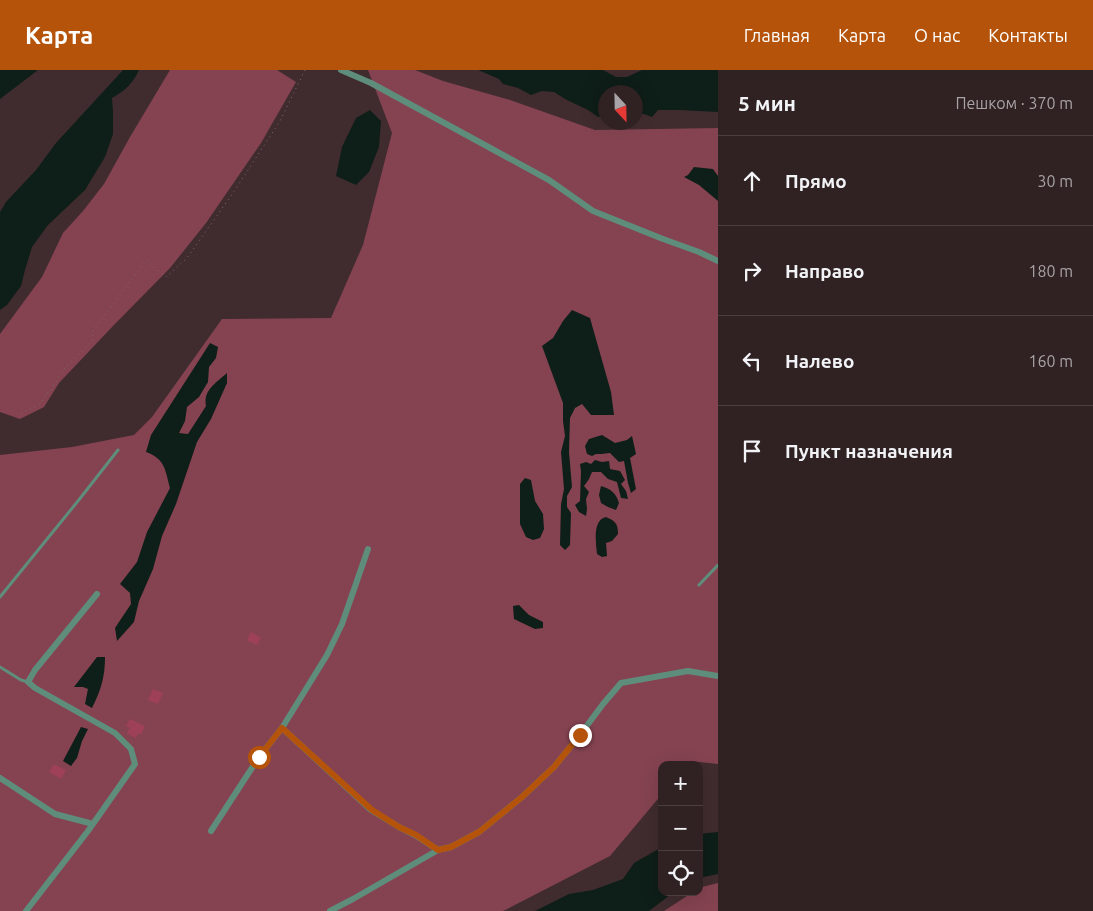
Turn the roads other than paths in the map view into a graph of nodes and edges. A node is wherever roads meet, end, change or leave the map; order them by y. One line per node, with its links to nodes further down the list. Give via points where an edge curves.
1 (340, 70): 2 (street, via 371,83 549,180 593,211)
2 (718, 261)
3 (118, 450): 8 (lane)
4 (368, 548): 12 (street, via 342,624)
5 (718, 566): 6 (lane)
6 (699, 585)
7 (97, 594): 11 (street)
8 (0, 597)
9 (0, 667): 11 (lane)
10 (718, 676): 16 (street, via 688,671 621,683 554,767 535,785 479,832)
11 (28, 682): 14 (street, via 115,733 131,749 135,764)
12 (282, 728): 15 (street); 16 (street, via 372,810)
13 (0, 778): 14 (street, via 55,814)
14 (93, 824): 17 (street)
15 (211, 831)
16 (438, 850): 18 (street)
17 (26, 911)
18 (330, 911)

